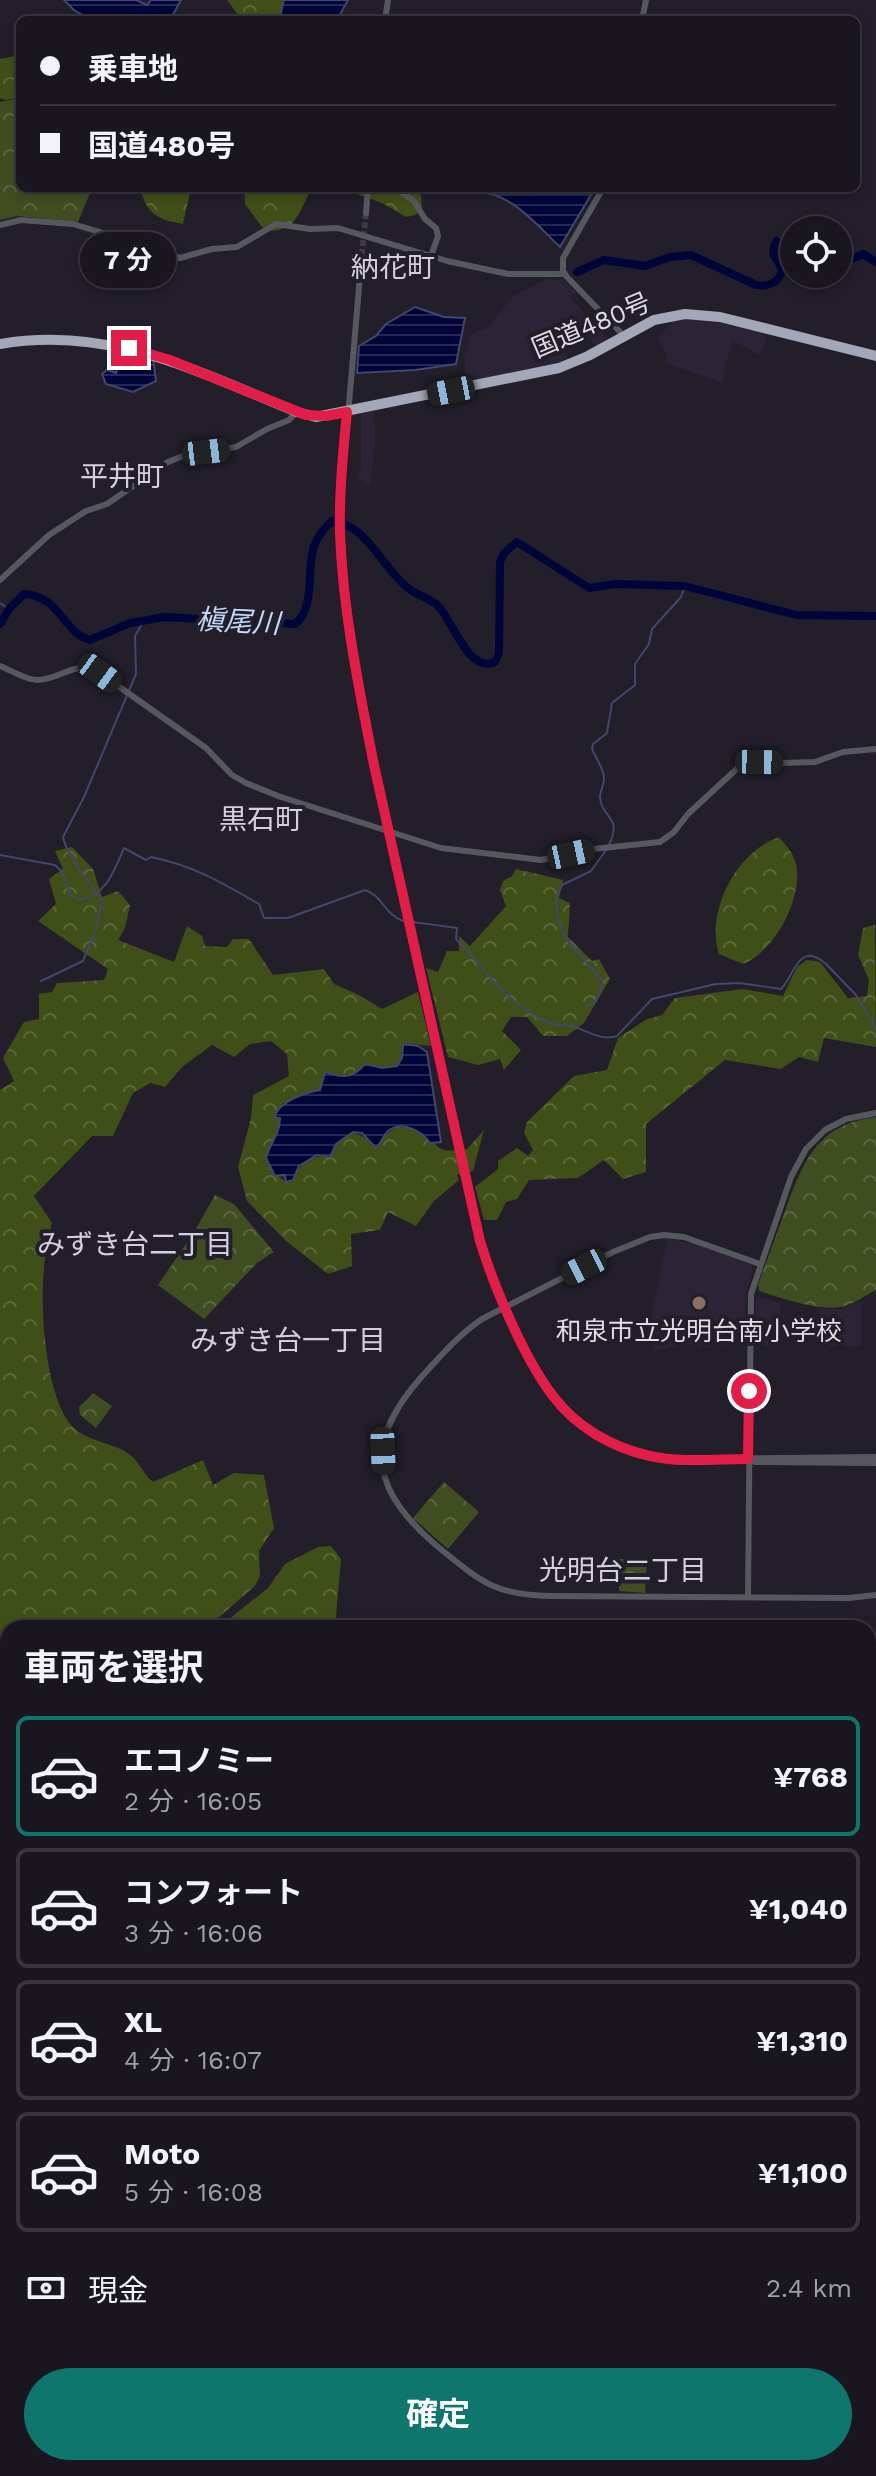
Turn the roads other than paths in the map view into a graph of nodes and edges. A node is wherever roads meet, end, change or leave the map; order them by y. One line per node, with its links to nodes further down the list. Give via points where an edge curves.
1 (368, 192): 4 (street)
2 (401, 192): 6 (street, via 436,228)
3 (601, 192): 8 (street, via 563,258)
4 (366, 213)
5 (0, 225): 6 (street, via 21,220 73,224 141,238 180,258 237,247 283,223 344,229)
6 (431, 256): 8 (street, via 517,276)
7 (361, 264): 13 (street)
8 (564, 274): 9 (street)
9 (624, 336): 11 (highway, 国道480号, via 654,320 698,314); 13 (highway, 国道480号, via 559,368)
10 (0, 344): 12 (highway, 国道480号, via 57,339 129,348)
11 (876, 356)
12 (297, 412): 13 (highway, 国道480号, via 316,417); 14 (street, via 236,447 168,462 45,538)
13 (347, 412): 17 (street, via 340,509 343,569 360,696)
14 (0, 580)
15 (0, 666): 17 (street, via 38,680 76,667 94,669 246,783)
16 (876, 749): 17 (street, via 815,762 742,764 667,838 652,843 535,860 441,848)
17 (389, 830): 20 (street, via 480,1241 535,1366 553,1396 575,1418 612,1443 654,1457)
18 (876, 1113): 19 (street, via 825,1130 806,1149)
19 (760, 1264): 20 (street, via 749,1313); 23 (street, via 684,1237 634,1242 465,1331 404,1396 384,1443 384,1472 409,1521 477,1579 500,1591)
20 (748, 1459): 21 (street); 23 (street)
21 (876, 1460)
22 (876, 1595): 23 (street)
23 (748, 1596)

